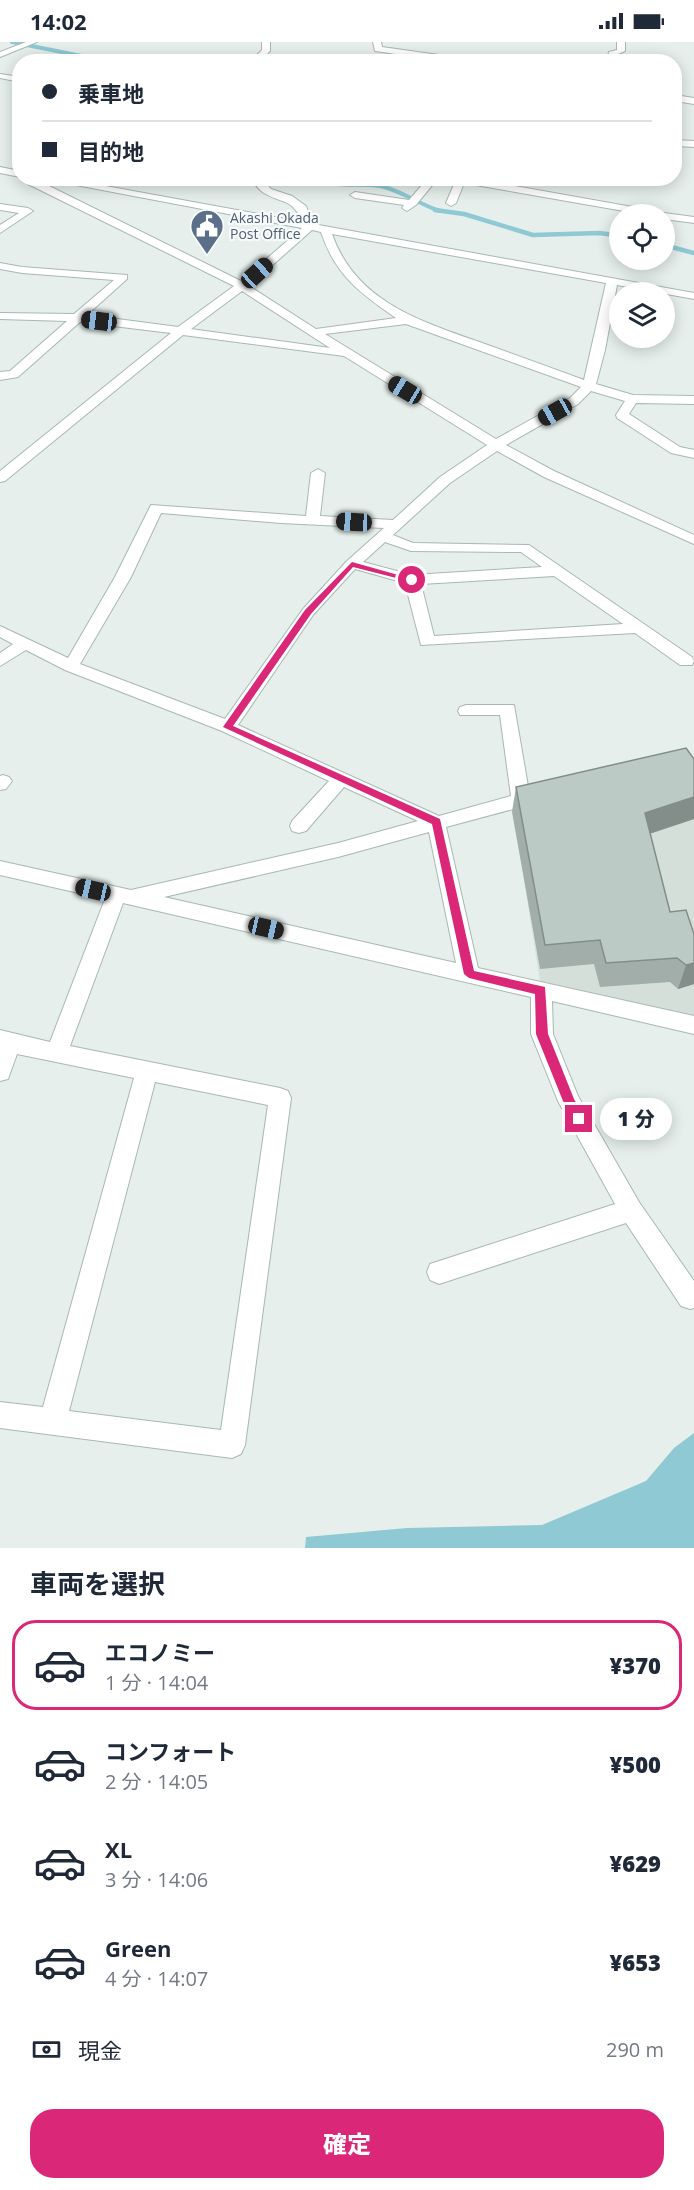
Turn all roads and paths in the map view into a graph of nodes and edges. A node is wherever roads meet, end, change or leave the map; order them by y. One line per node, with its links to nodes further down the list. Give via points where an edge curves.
1 (33, 42): 8 (street)
2 (377, 42): 6 (street, via 378,49)
3 (621, 42): 7 (street, via 621,51)
4 (266, 46): 5 (street)
5 (243, 51)
6 (414, 54)
7 (612, 54)
8 (0, 55)
9 (39, 186): 26 (street)
10 (86, 186): 21 (street)
11 (263, 186): 21 (street, via 302,208)
12 (427, 186): 15 (street, via 410,206)
13 (455, 186): 16 (street)
14 (504, 186): 17 (street)
15 (356, 195)
16 (451, 203)
17 (609, 205)
18 (0, 207): 22 (street, via 28,212)
19 (675, 217): 20 (street)
20 (694, 220)
21 (309, 227): 23 (street); 26 (street)
22 (0, 230)
23 (326, 230): 25 (street); 32 (street, via 334,254 357,282)
24 (0, 266): 31 (street, via 123,277)
25 (612, 282)
26 (242, 286): 33 (street); 34 (street)
27 (675, 294): 28 (street)
28 (694, 297)
29 (609, 298): 37 (street)
30 (0, 316): 31 (street)
31 (76, 318): 33 (street); 36 (street, via 14,374)
32 (407, 320): 34 (street); 37 (street)
33 (182, 331): 35 (street, via 279,347); 43 (street)
34 (317, 332): 35 (street)
35 (347, 353): 40 (street)
36 (0, 375)
37 (589, 386): 38 (street); 40 (street, via 574,401)
38 (632, 399): 39 (street); 41 (street, via 622,416 676,450)
39 (694, 400)
40 (496, 446): 45 (street, via 445,480); 47 (street)
41 (694, 454)
42 (318, 473): 44 (street)
43 (0, 478)
44 (313, 520): 45 (street); 56 (street, via 156,508 123,577)
45 (396, 525): 46 (street)
46 (383, 536): 48 (street); 49 (street, via 411,547 524,548)
47 (694, 540)
48 (352, 564): 50 (street); 58 (street, via 308,612)
49 (557, 571): 50 (street); 51 (street)
50 (412, 580): 51 (street, via 427,641)
51 (639, 628): 55 (street)
52 (0, 630): 53 (street)
53 (25, 643): 54 (street); 56 (street)
54 (0, 661)
55 (686, 661)
56 (71, 666): 58 (street)
57 (466, 711): 61 (street, via 508,709)
58 (228, 727): 59 (street)
59 (342, 778): 62 (street); 63 (street)
60 (554, 792): 61 (street)
61 (521, 800): 62 (street)
62 (436, 822): 65 (street, via 338,850); 66 (street)
63 (299, 826)
64 (0, 868): 65 (street)
65 (123, 897): 66 (street); 70 (street)
66 (469, 974): 67 (street)
67 (541, 990): 68 (street); 73 (street, via 542,1034 569,1101)
68 (694, 1025)
69 (5, 1041): 70 (street); 72 (street)
70 (57, 1051): 71 (street)
71 (147, 1070): 77 (street); 77 (street, via 280,1098 232,1445)
72 (0, 1072)
73 (631, 1210): 74 (street); 75 (street)
74 (439, 1272)
75 (690, 1297)
76 (0, 1415): 77 (street)
77 (53, 1422)

